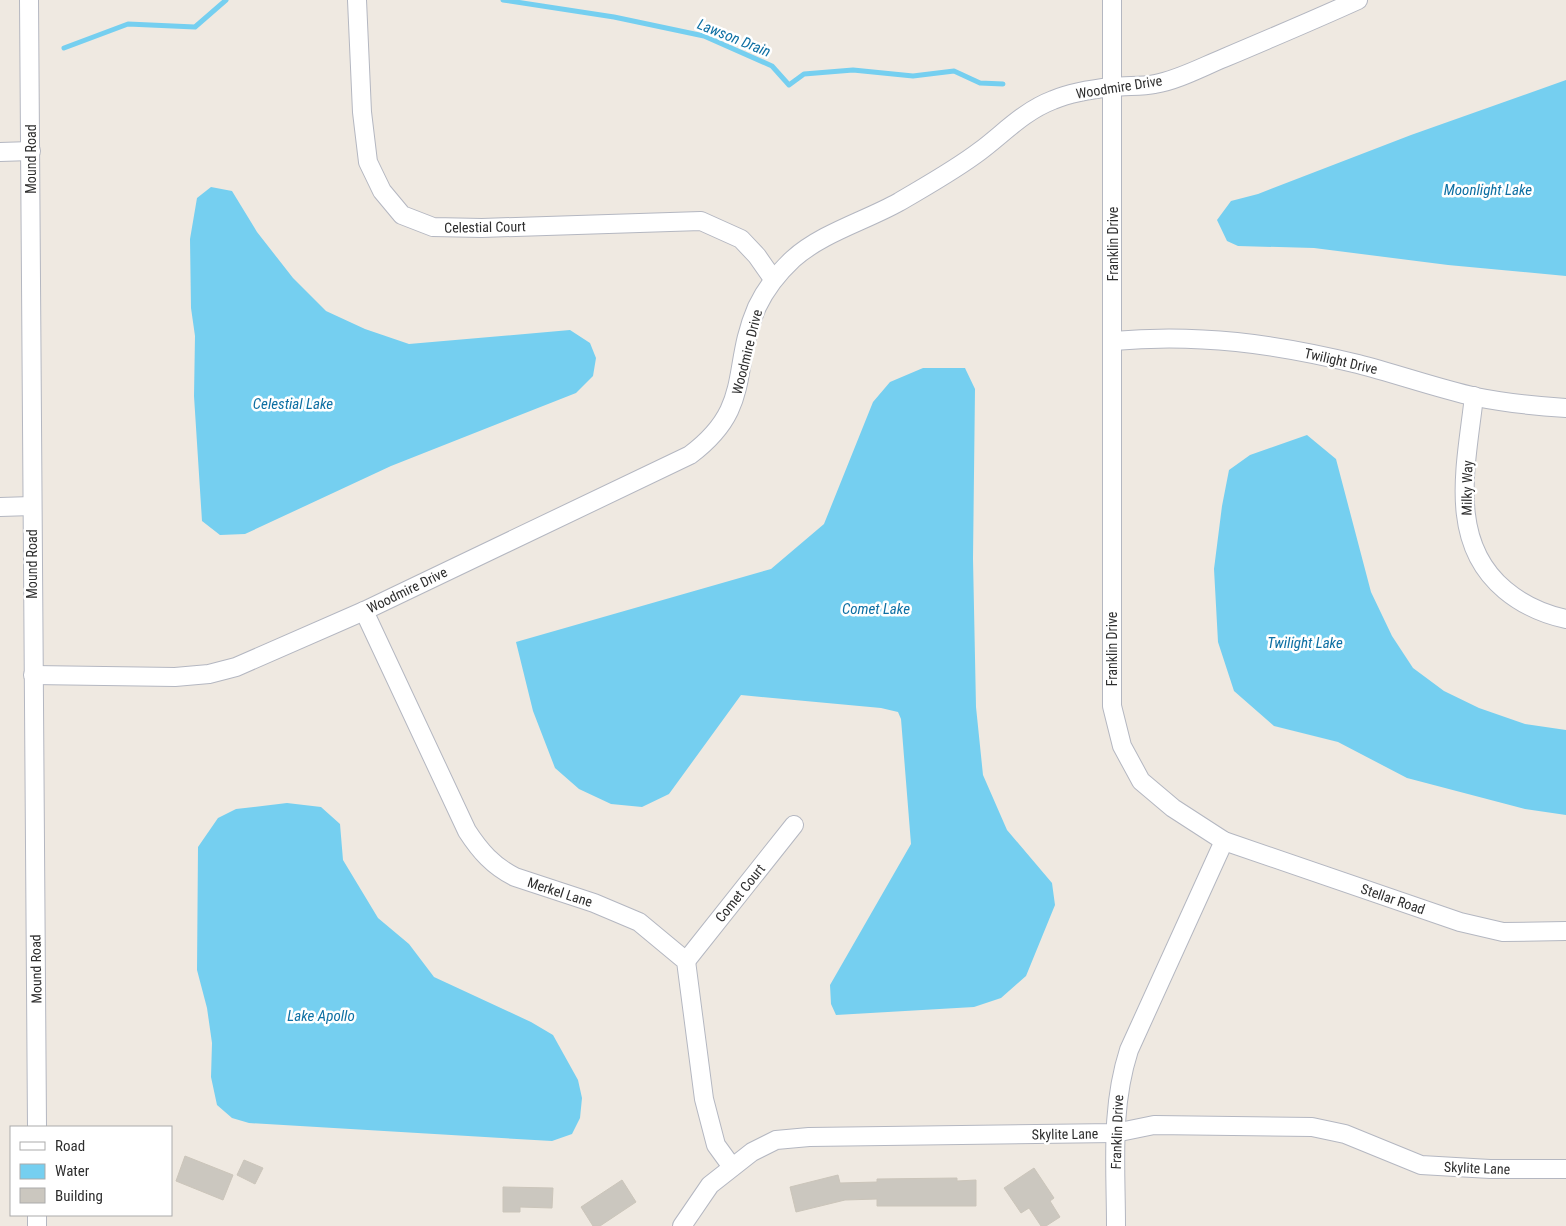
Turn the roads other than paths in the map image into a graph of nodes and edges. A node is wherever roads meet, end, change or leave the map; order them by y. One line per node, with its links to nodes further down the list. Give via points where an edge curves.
1 (30, 0): 6 (street, Mound Road)
2 (357, 0): 8 (street, Celestial Court, via 362,112 368,162 382,191 402,215 433,227 482,228 702,221 741,239)
3 (1112, 0): 5 (street, Franklin Drive)
4 (1358, 0): 5 (street, Woodmire Drive, via 1165,81)
5 (1112, 86): 8 (street, Woodmire Drive, via 1053,100 1027,113 948,172 898,202 818,242); 9 (street, Franklin Drive)
6 (31, 151): 7 (street); 12 (street, Mound Road)
7 (0, 152)
8 (773, 278): 14 (street, Woodmire Drive, via 757,306 737,395 719,429 707,442 690,455)
9 (1113, 340): 10 (street, Twilight Drive, via 1160,336 1228,340 1283,348 1358,364); 18 (street, Franklin Drive, via 1112,706 1122,746 1141,781 1173,808)
10 (1474, 396): 11 (street, Twilight Drive); 15 (street, Milky Way, via 1464,494 1472,544 1497,583 1519,601 1549,616)
11 (1566, 408)
12 (32, 506): 13 (street); 16 (street, Mound Road)
13 (0, 507)
14 (364, 611): 16 (street, Woodmire Drive, via 254,659 209,674 175,677); 20 (street, Merkel Lane, via 467,831 479,849 503,871 515,877 594,903 639,922)
15 (1566, 619)
16 (33, 675): 21 (street, Mound Road)
17 (794, 825): 20 (street, Comet Court)
18 (1224, 841): 19 (street, Stellar Road, via 1460,922 1503,932); 22 (street, Franklin Drive, via 1129,1050 1116,1097)
19 (1566, 931)
20 (686, 960): 23 (street, via 704,1098 716,1145)
21 (37, 1126)
22 (1115, 1133): 23 (street, Skylite Lane, via 809,1137 776,1140); 24 (street, Skylite Lane, via 1154,1125 1312,1127 1345,1134 1421,1165); 26 (street, Franklin Drive)
23 (732, 1167): 25 (street, Skylite Lane, via 710,1185)
24 (1566, 1169)
25 (682, 1226)
26 (1116, 1226)

